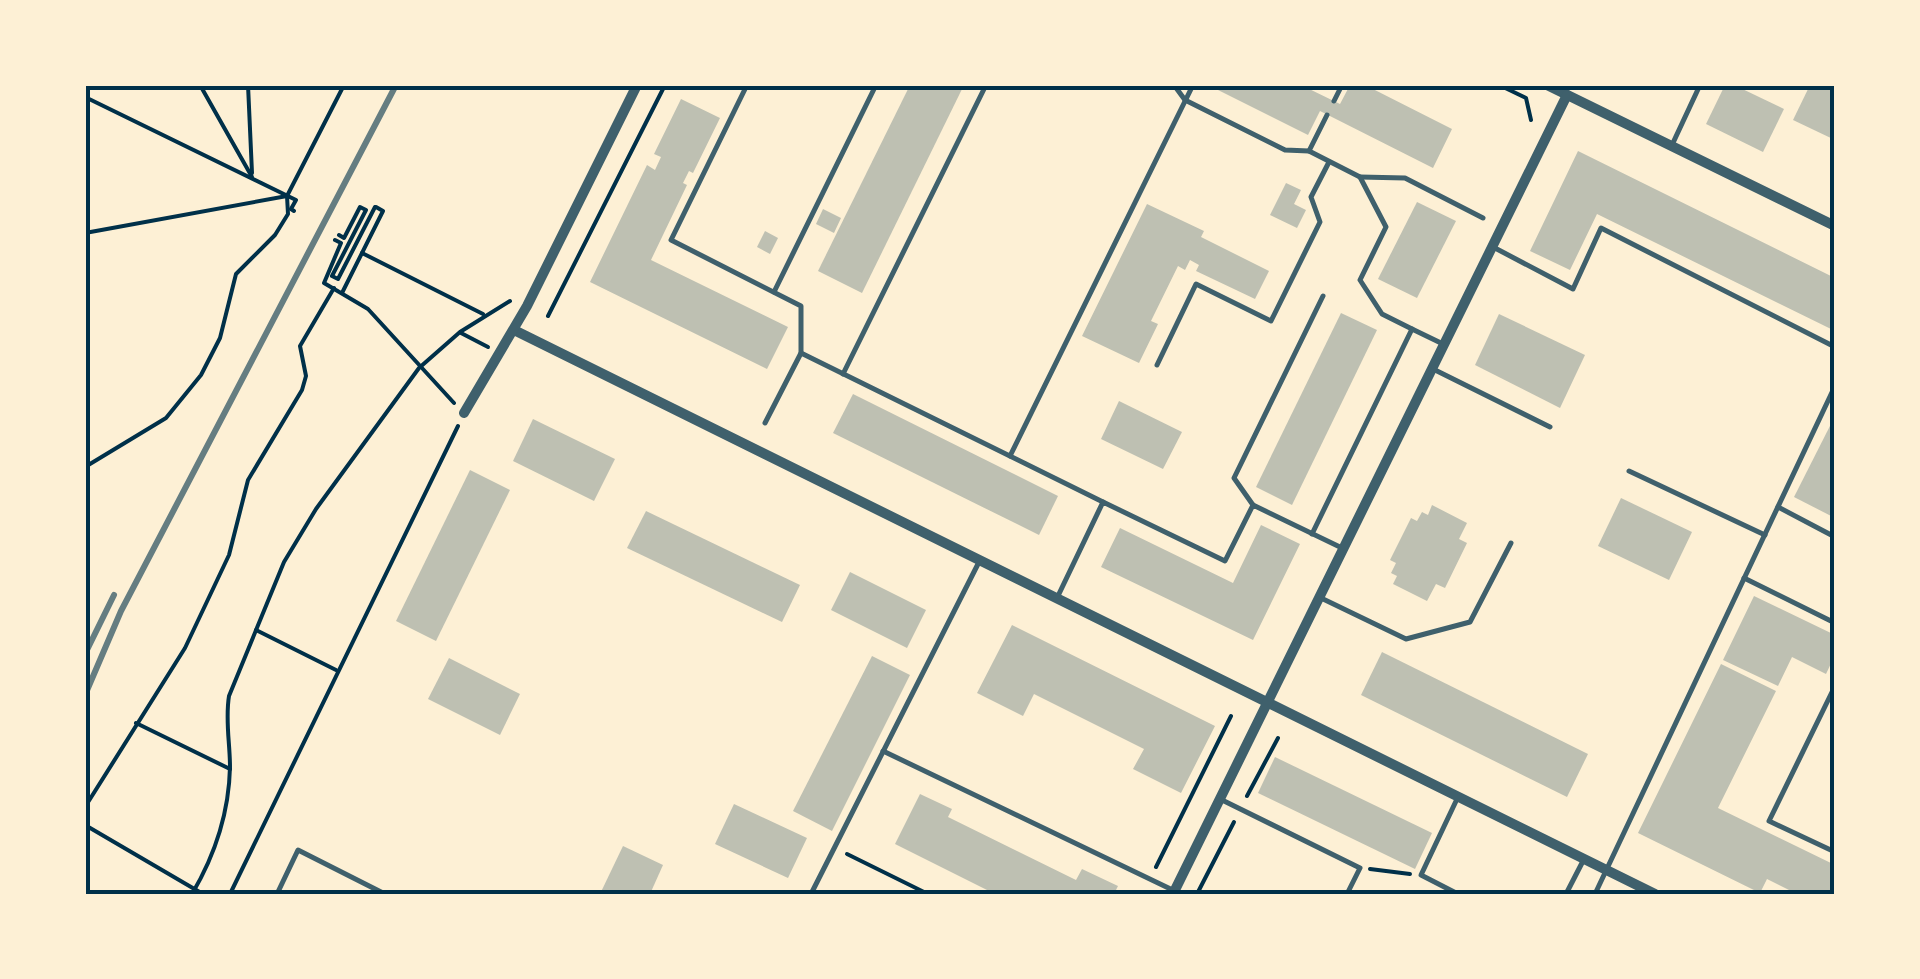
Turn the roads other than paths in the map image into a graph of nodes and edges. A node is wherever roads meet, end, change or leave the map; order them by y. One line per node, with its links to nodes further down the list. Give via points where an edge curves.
1 (637, 85): 24 (street)
2 (747, 85): 21 (lane, via 670,240)
3 (876, 85): 21 (lane)
4 (986, 85): 30 (lane)
5 (1174, 85): 11 (lane)
6 (1193, 85): 11 (lane)
7 (1342, 85): 12 (lane)
8 (1547, 85): 10 (street)
9 (1700, 85): 14 (lane)
10 (1568, 95): 14 (street); 20 (street)
11 (1185, 100): 15 (lane, via 1285,150); 35 (lane)
12 (1334, 101)
13 (1327, 114): 15 (lane)
14 (1672, 146): 19 (street)
15 (1309, 152): 16 (lane)
16 (1329, 162): 17 (lane); 28 (lane, via 1312,197 1320,222 1271,321 1196,284)
17 (1360, 178): 18 (lane, via 1405,178); 23 (lane, via 1386,226 1360,280 1382,314)
18 (1483, 218)
19 (1835, 226)
20 (1493, 246): 25 (street); 26 (lane, via 1572,289 1601,228)
21 (774, 292): 27 (lane, via 801,306)
22 (1323, 296): 38 (lane, via 1234,478)
23 (1412, 329): 25 (lane); 40 (lane)
24 (514, 330): 32 (street); 45 (street)
25 (1445, 345): 29 (street)
26 (1835, 348)
27 (801, 352): 30 (lane); 33 (lane)
28 (1157, 364)
29 (1433, 369): 34 (lane); 44 (street)
30 (843, 374): 35 (lane)
31 (1835, 386): 39 (lane)
32 (464, 412)
33 (764, 423)
34 (1550, 427)
35 (1010, 456): 37 (lane)
36 (1629, 471): 41 (lane)
37 (1104, 502): 38 (lane, via 1225,561); 47 (lane)
38 (1253, 505): 40 (lane)
39 (1778, 507): 41 (lane); 42 (lane)
40 (1312, 534): 44 (lane)
41 (1765, 535): 46 (lane)
42 (1835, 536)
43 (1510, 542): 48 (lane, via 1470,622 1406,638)
44 (1344, 550): 48 (street)
45 (980, 560): 47 (street); 52 (lane)
46 (1744, 578): 49 (lane); 57 (lane)
47 (1057, 598): 51 (street)
48 (1321, 598): 51 (street)
49 (1835, 623)
50 (1835, 686): 55 (lane, via 1769,820)
51 (1269, 702): 53 (street); 54 (street)
52 (883, 752): 58 (lane); 61 (lane)
53 (1458, 796): 56 (street); 63 (lane, via 1420,875)
54 (1220, 799): 58 (street); 62 (lane, via 1360,868)
55 (1835, 852)
56 (1584, 858): 57 (street); 64 (lane)
57 (1608, 870): 65 (lane); 66 (street)
58 (1176, 893)
59 (277, 894): 60 (lane, via 298,850)
60 (385, 894)
61 (811, 894)
62 (1347, 894)
63 (1458, 894)
64 (1566, 894)
65 (1595, 894)
66 (1655, 894)

